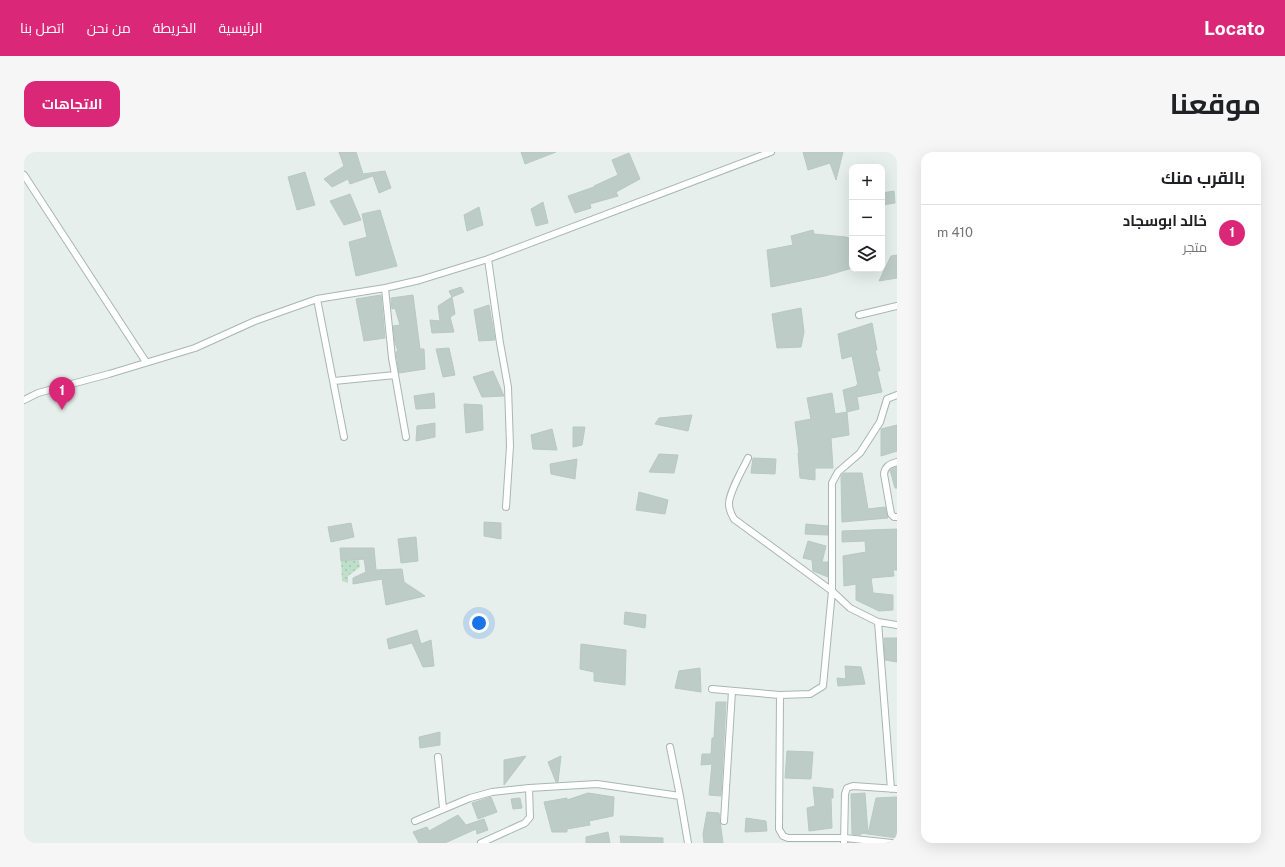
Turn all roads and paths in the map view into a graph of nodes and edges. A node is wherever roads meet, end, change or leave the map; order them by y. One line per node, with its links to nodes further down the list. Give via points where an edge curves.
1 (771, 152): 3 (street)
2 (24, 175): 8 (street)
3 (488, 259): 4 (street); 17 (street, via 508,387 510,446)
4 (385, 288): 5 (street); 9 (street)
5 (317, 299): 8 (street, via 256,321 195,348); 10 (street)
6 (897, 306): 7 (street)
7 (859, 314)
8 (146, 362): 12 (street, via 38,393)
9 (395, 375): 10 (street); 14 (street)
10 (334, 381): 13 (street)
11 (897, 395): 19 (street, via 887,398 880,422 860,453 838,472 832,483)
12 (24, 400)
13 (344, 437)
14 (406, 437)
15 (748, 458): 19 (street, via 731,494 729,503 734,519)
16 (897, 462): 18 (street, via 888,465 884,474 891,514)
17 (506, 506)
18 (897, 517)
19 (832, 591): 20 (street, via 850,608); 24 (street, via 823,686 810,694)
20 (878, 622): 21 (street); 28 (street)
21 (897, 625)
22 (712, 688): 23 (street)
23 (732, 690): 24 (street); 32 (street)
24 (780, 695): 33 (street, via 779,829 783,836 788,838)
25 (670, 747): 29 (street)
26 (438, 757): 30 (street)
27 (529, 788): 29 (street, via 597,784); 30 (street, via 492,792); 34 (street, via 530,817 525,823)
28 (894, 789): 33 (street, via 853,786 847,788)
29 (680, 796): 35 (street)
30 (443, 808): 31 (street)
31 (415, 821)
32 (724, 821)
33 (844, 841): 36 (street)
34 (481, 843)
35 (688, 843)
36 (892, 843)

